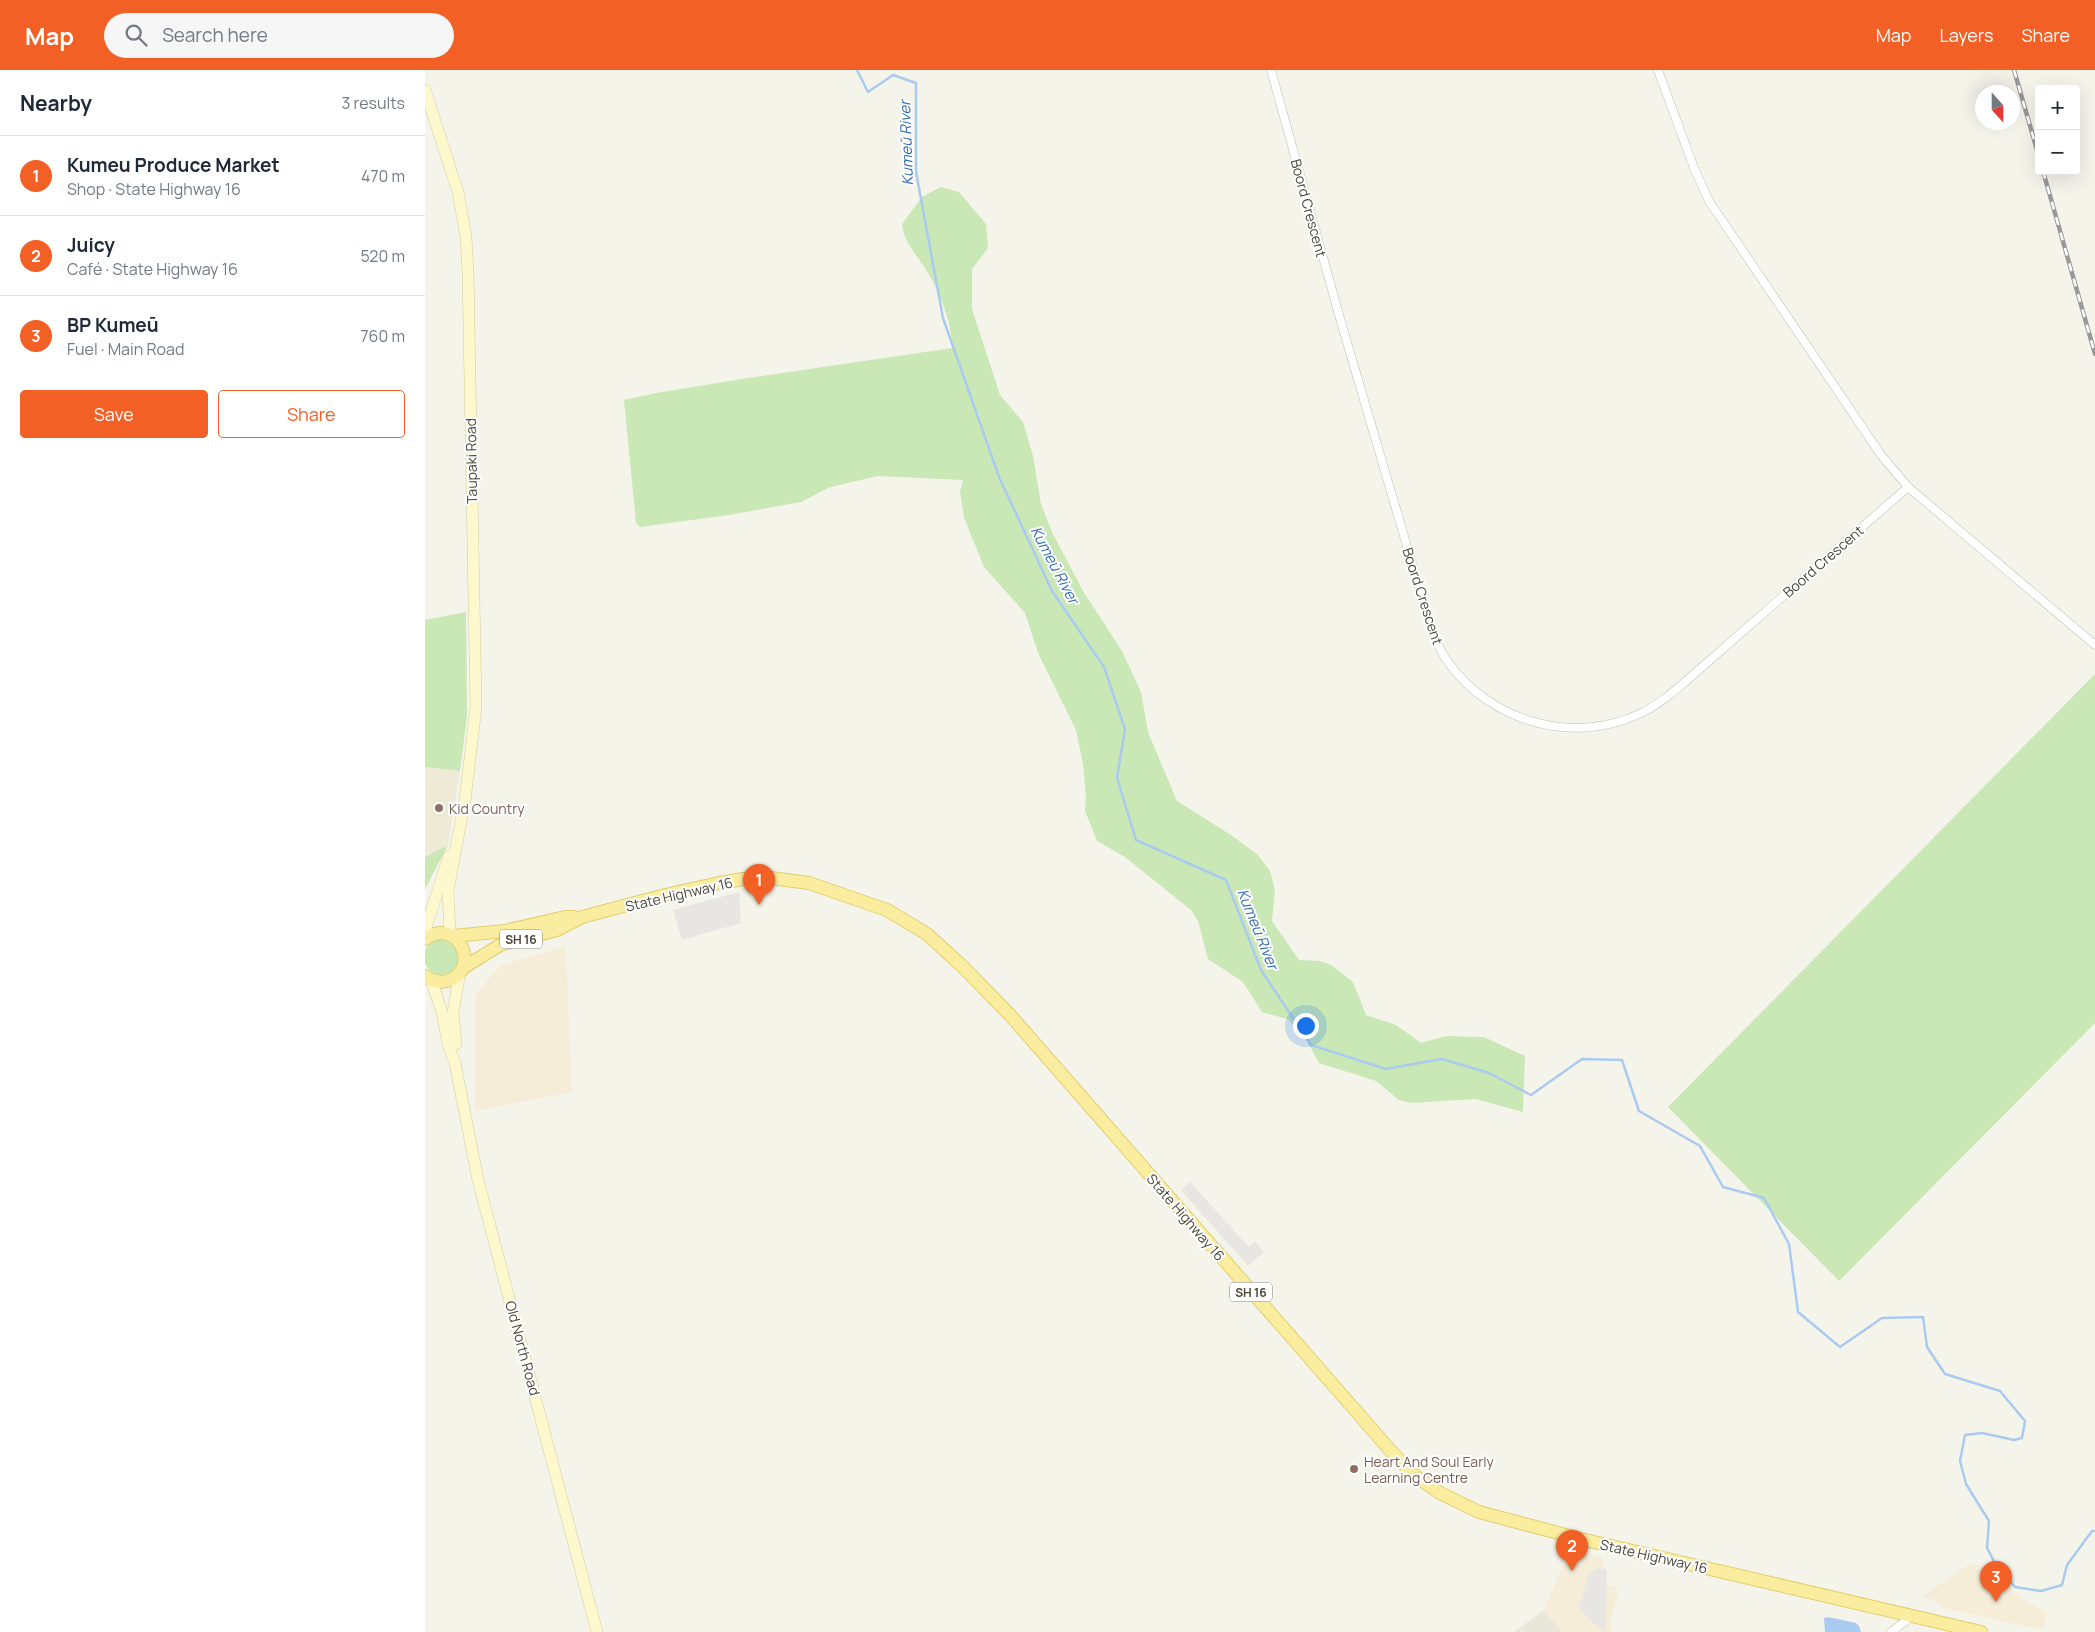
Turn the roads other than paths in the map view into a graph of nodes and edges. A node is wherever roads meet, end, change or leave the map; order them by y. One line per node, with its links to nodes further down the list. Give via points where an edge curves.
1 (1271, 70): 4 (street, Boord Crescent, via 1429,621 1451,666 1471,688 1490,702 1523,718 1557,727 1604,725 1639,714 1686,681)
2 (1659, 70): 4 (street, via 1699,179 1715,211 1881,455)
3 (425, 90): 6 (street, Taupaki Road, via 458,192 468,264 476,707 465,800)
4 (1908, 487): 5 (street)
5 (2095, 645)
6 (457, 836): 8 (street, Taupaki Road, via 448,890); 9 (street, Taupaki Road, via 431,911)
7 (582, 917): 8 (main road, State Highway 16 / SH 16, via 565,917 505,931); 10 (main road, State Highway 16 / SH 16, via 557,930 500,944); 13 (main road, State Highway 16 / SH 16, via 665,895 743,879 771,878 809,883 887,910 927,934 1010,1015 1390,1450 1414,1475 1440,1494 1479,1512)
8 (451, 935): 9 (main road, SH 16, via 436,934); 10 (main road, via 464,950)
9 (425, 939)
10 (462, 970): 11 (main road, SH 16, via 446,981); 12 (street, Old North Road, via 453,1013)
11 (427, 978): 12 (street, Old North Road, via 442,1012)
12 (455, 1062): 14 (street, Old North Road, via 478,1180)
13 (1907, 1615): 15 (street, via 1905,1621); 16 (main road, SH 16)
14 (597, 1632)
15 (1891, 1632)
16 (1981, 1632)

